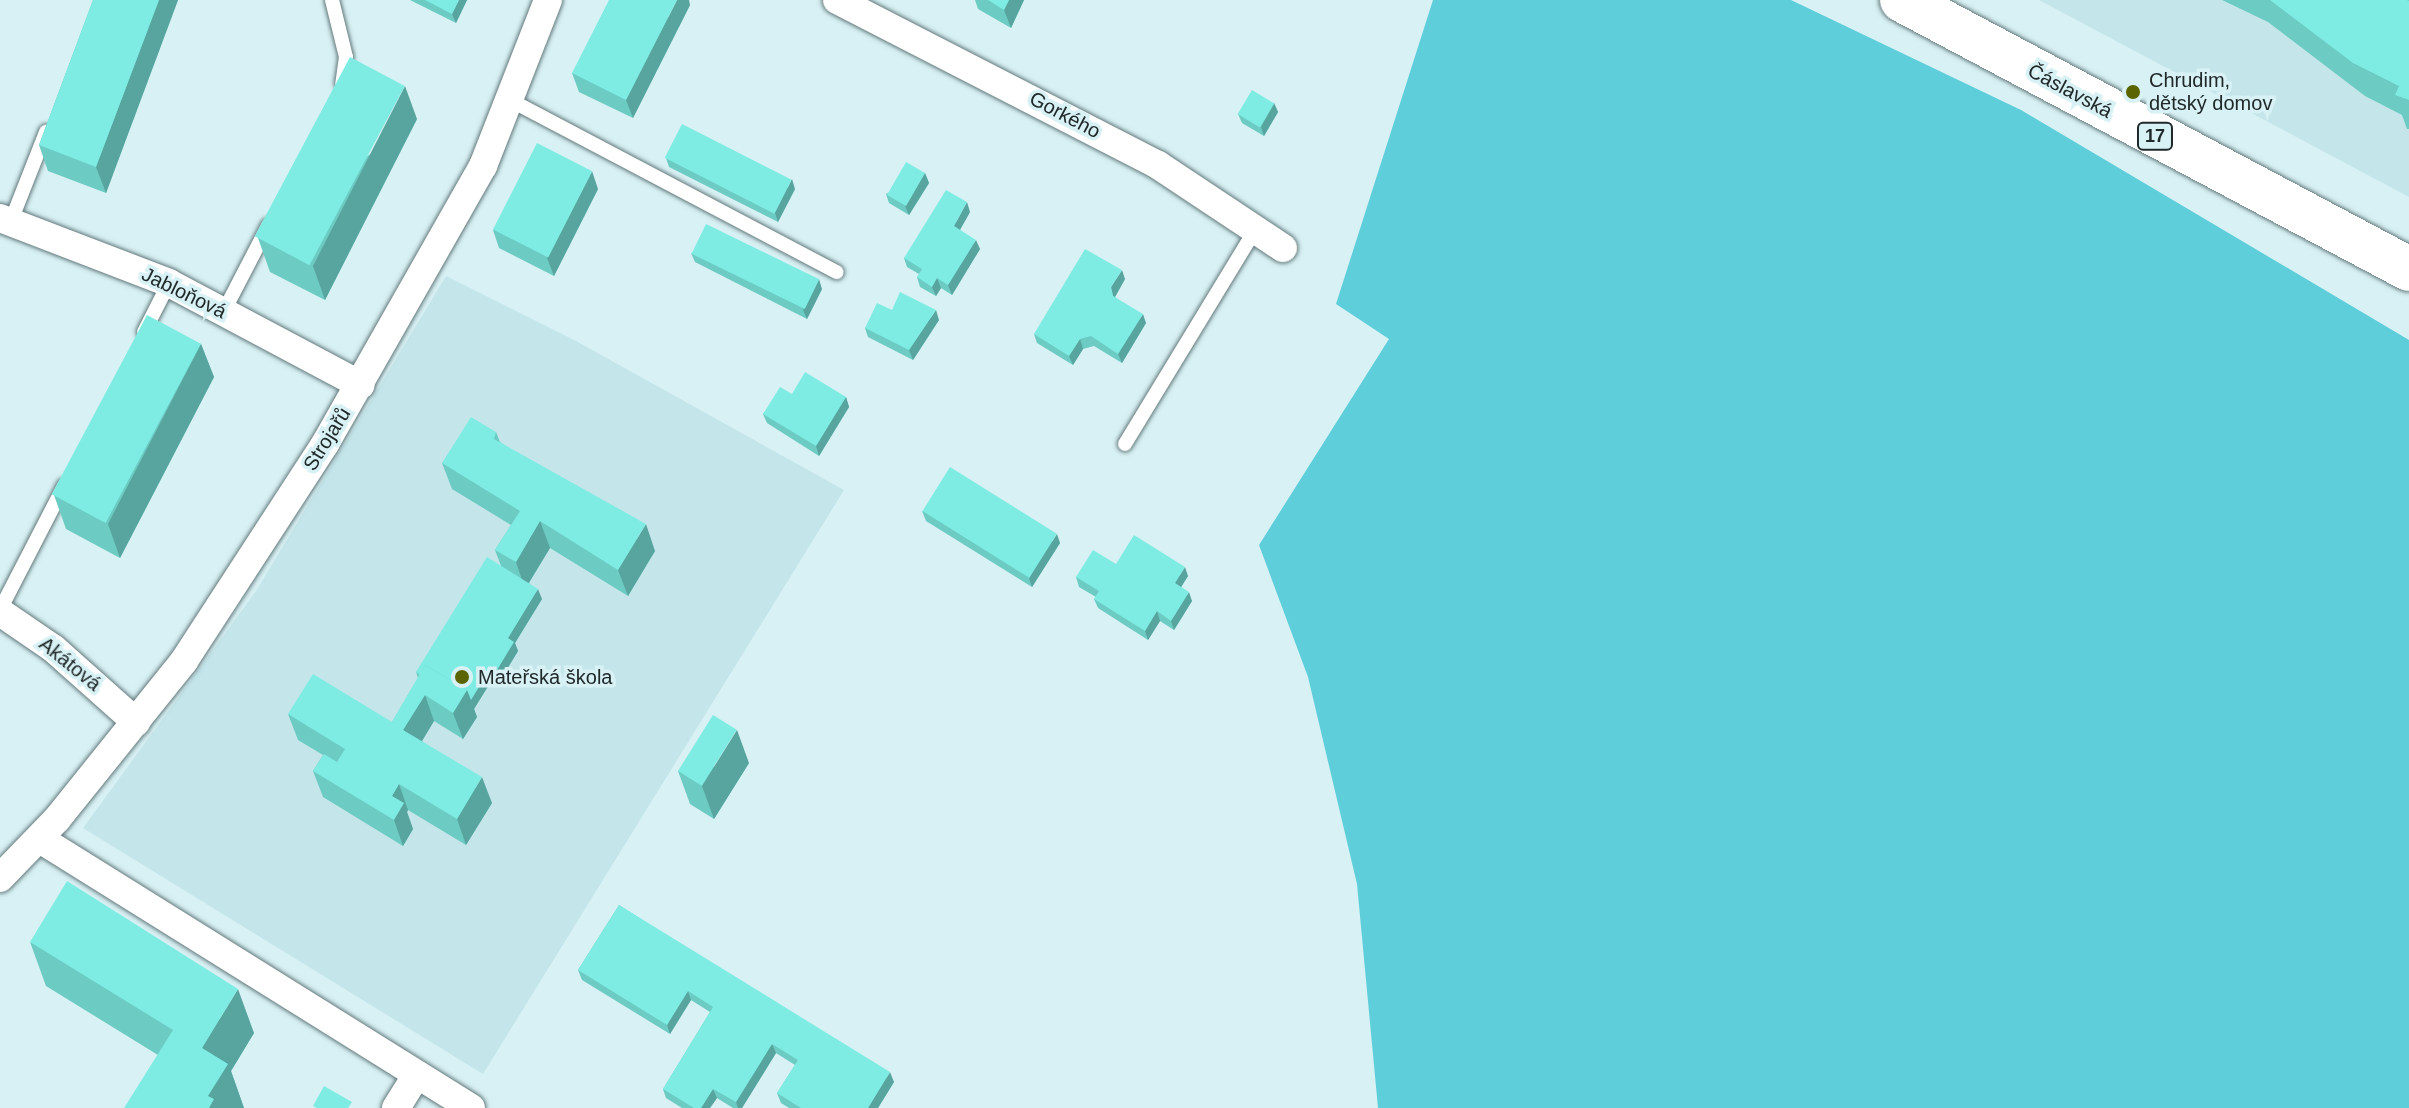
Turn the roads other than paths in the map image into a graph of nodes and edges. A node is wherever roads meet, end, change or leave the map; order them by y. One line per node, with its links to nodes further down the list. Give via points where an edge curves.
1 (332, 0): 6 (lane, via 346,57 346,74)
2 (548, 0): 5 (street, Strojařů)
3 (837, 0): 10 (street, Gorkého, via 1158,165)
4 (1902, 0): 12 (main road, Čáslavská / 17)
5 (512, 101): 13 (lane); 17 (street, Strojařů, via 424,277)
6 (333, 103)
7 (50, 122): 9 (lane)
8 (274, 213): 15 (lane)
9 (6, 220): 14 (street, Jabloňová)
10 (1255, 230): 11 (street, Gorkého); 18 (lane)
11 (1283, 248)
12 (2409, 269)
13 (837, 272)
14 (169, 283): 15 (street, Jabloňová); 16 (lane)
15 (224, 311): 17 (street, Jabloňová)
16 (132, 354)
17 (361, 385): 21 (street, Strojařů, via 209,627)
18 (1125, 444)
19 (74, 468): 20 (lane)
20 (0, 611): 21 (street, Akátová, via 54,649)
21 (136, 722): 22 (street, Strojařů)
22 (40, 839): 23 (street, Strojařů); 24 (street)
23 (0, 878)
24 (417, 1075): 25 (street); 26 (street)
25 (396, 1108)
26 (471, 1108)

